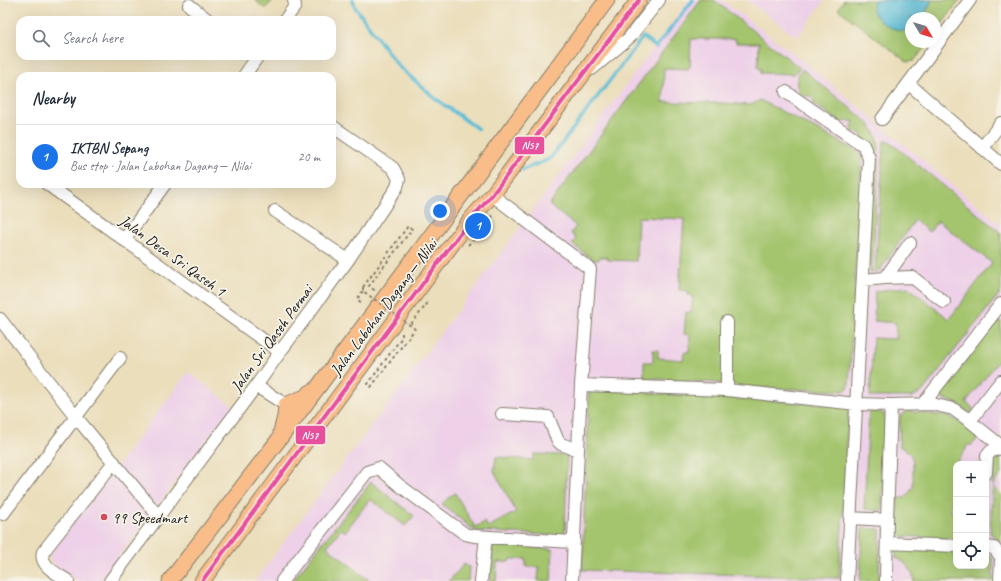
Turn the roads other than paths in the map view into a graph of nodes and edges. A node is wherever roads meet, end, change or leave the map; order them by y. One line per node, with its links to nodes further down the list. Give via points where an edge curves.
1 (294, 0): 8 (street, via 295,6)
2 (607, 0): 36 (main road, Jalan Labohan Dagang ‒ Nilai)
3 (639, 0): 11 (main road, Jalan Labohan Dagang ‒ Nilai)
4 (659, 0): 11 (street, via 629,38)
5 (970, 0): 12 (street)
6 (189, 5): 7 (street)
7 (203, 16)
8 (288, 16)
9 (254, 60): 10 (street)
10 (247, 72)
11 (582, 77): 21 (main road, Jalan Labohan Dagang ‒ Nilai)
12 (909, 84): 14 (street); 17 (street)
13 (786, 92): 27 (street, via 863,145 869,158)
14 (882, 119)
15 (1001, 123): 17 (street)
16 (336, 129): 25 (street, Jalan Sri Qaseh Permai, via 393,168 399,179 397,186)
17 (982, 148): 18 (street)
18 (1001, 164)
19 (52, 188): 23 (street, Jalan Desa Sri Qaseh 1)
20 (162, 188): 23 (street)
21 (492, 195): 35 (street, via 590,269); 63 (main road, Jalan Labohan Dagang ‒ Nilai, via 470,220)
22 (275, 211): 25 (street)
23 (124, 240): 32 (street, Jalan Desa Sri Qaseh 1)
24 (910, 243): 26 (street)
25 (348, 260): 32 (street, Jalan Sri Qaseh Permai)
26 (885, 278): 27 (street); 28 (street, via 912,277)
27 (863, 280): 39 (street)
28 (944, 302)
29 (1001, 304): 40 (street)
30 (0, 319): 44 (street)
31 (727, 322): 38 (street)
32 (280, 352): 37 (street, Jalan Sri Qaseh Permai)
33 (120, 358): 44 (street)
34 (1001, 381): 45 (street)
35 (581, 384): 38 (street); 48 (street)
36 (320, 385): 41 (main road, via 305,397); 46 (main road, Jalan Labohan Dagang ‒ Nilai)
37 (256, 386): 41 (street); 52 (street, Jalan Sri Qaseh Permai)
38 (727, 390): 39 (street)
39 (857, 404): 42 (street); 53 (street)
40 (923, 404): 42 (street); 45 (street, via 953,409)
41 (286, 405): 46 (main road)
42 (891, 405): 54 (street)
43 (502, 414): 48 (street, via 548,417 558,441)
44 (76, 417): 50 (street); 51 (street)
45 (970, 421): 47 (street)
46 (280, 438): 62 (main road, Jalan Labohan Dagang ‒ Nilai)
47 (1001, 447): 49 (street, via 991,451)
48 (578, 450): 56 (street)
49 (987, 461)
50 (114, 462): 52 (street); 60 (street, via 42,557 48,567)
51 (3, 514)
52 (159, 517): 61 (street, Jalan Sri Qaseh Permai)
53 (850, 518): 54 (street); 67 (street)
54 (887, 520): 57 (street)
55 (486, 537): 56 (street); 64 (street, via 465,534 378,468 368,472); 65 (street)
56 (573, 542): 66 (street)
57 (887, 543): 58 (street); 68 (street)
58 (953, 546)
59 (989, 547): 69 (street, via 994,548 1001,557)
60 (68, 581)
61 (110, 581)
62 (170, 581)
63 (202, 581)
64 (282, 581)
65 (481, 581)
66 (572, 581)
67 (847, 581)
68 (886, 581)
69 (1000, 581)

